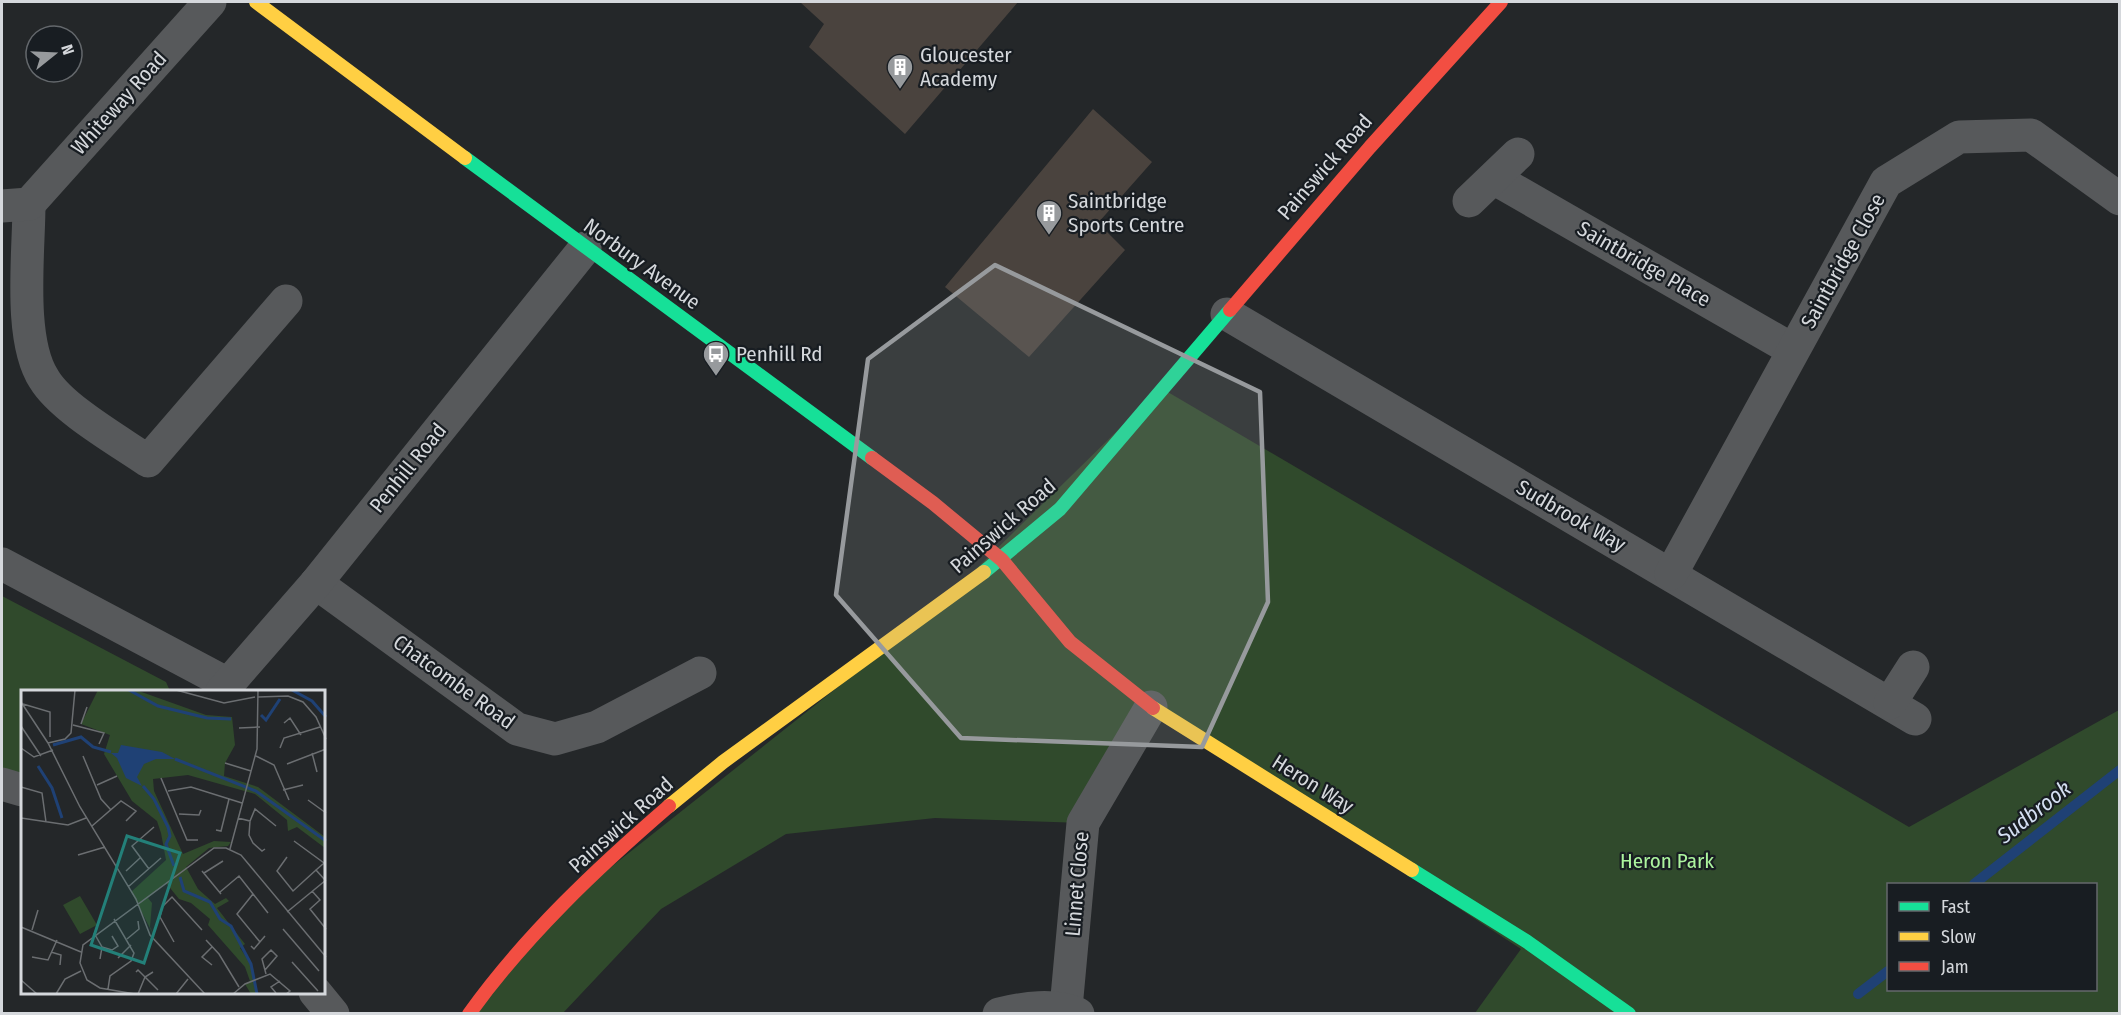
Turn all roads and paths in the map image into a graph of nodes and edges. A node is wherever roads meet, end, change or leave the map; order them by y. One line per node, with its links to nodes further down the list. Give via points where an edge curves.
1 (210, 2): 8 (street, Whiteway Road)
2 (256, 2): 9 (street, Norbury Avenue)
3 (1501, 2): 11 (street, Painswick Road)
4 (1518, 154): 5 (street)
5 (1495, 178): 7 (street); 12 (street, Saintbridge Place)
6 (2120, 199): 12 (street, Saintbridge Close, via 2031,135 1959,137 1886,182)
7 (1469, 201)
8 (15, 205): 10 (street, Whiteway Road, via 28,340 44,380 68,404 148,461)
9 (585, 248): 13 (street, Norbury Avenue, via 933,504); 16 (street, Penhill Road)
10 (286, 301)
11 (1227, 314): 13 (street, Painswick Road, via 1060,509); 15 (street, Sudbrook Way)
12 (1793, 350): 15 (street, Saintbridge Close)
13 (1002, 560): 20 (street, Heron Way, via 1070,642); 26 (street, Painswick Road, via 723,763 630,841 511,960)
14 (2, 564): 19 (street, Penhill Road)
15 (1671, 574): 17 (street, Sudbrook Way, via 1903,711)
16 (316, 583): 18 (street, Chatcombe Road, via 517,729 555,739 597,727); 19 (street, Penhill Road)
17 (1913, 667)
18 (700, 673)
19 (225, 687)
20 (1151, 707): 24 (street, Linnet Close, via 1083,822); 28 (street, Heron Way, via 1526,941)
21 (2, 784): 22 (street)
22 (21, 790)
23 (316, 994): 25 (street)
24 (1072, 1011): 27 (street, Linnet Close, via 1023,1009)
25 (333, 1014)
26 (469, 1014)
27 (999, 1014)
28 (1629, 1014)

